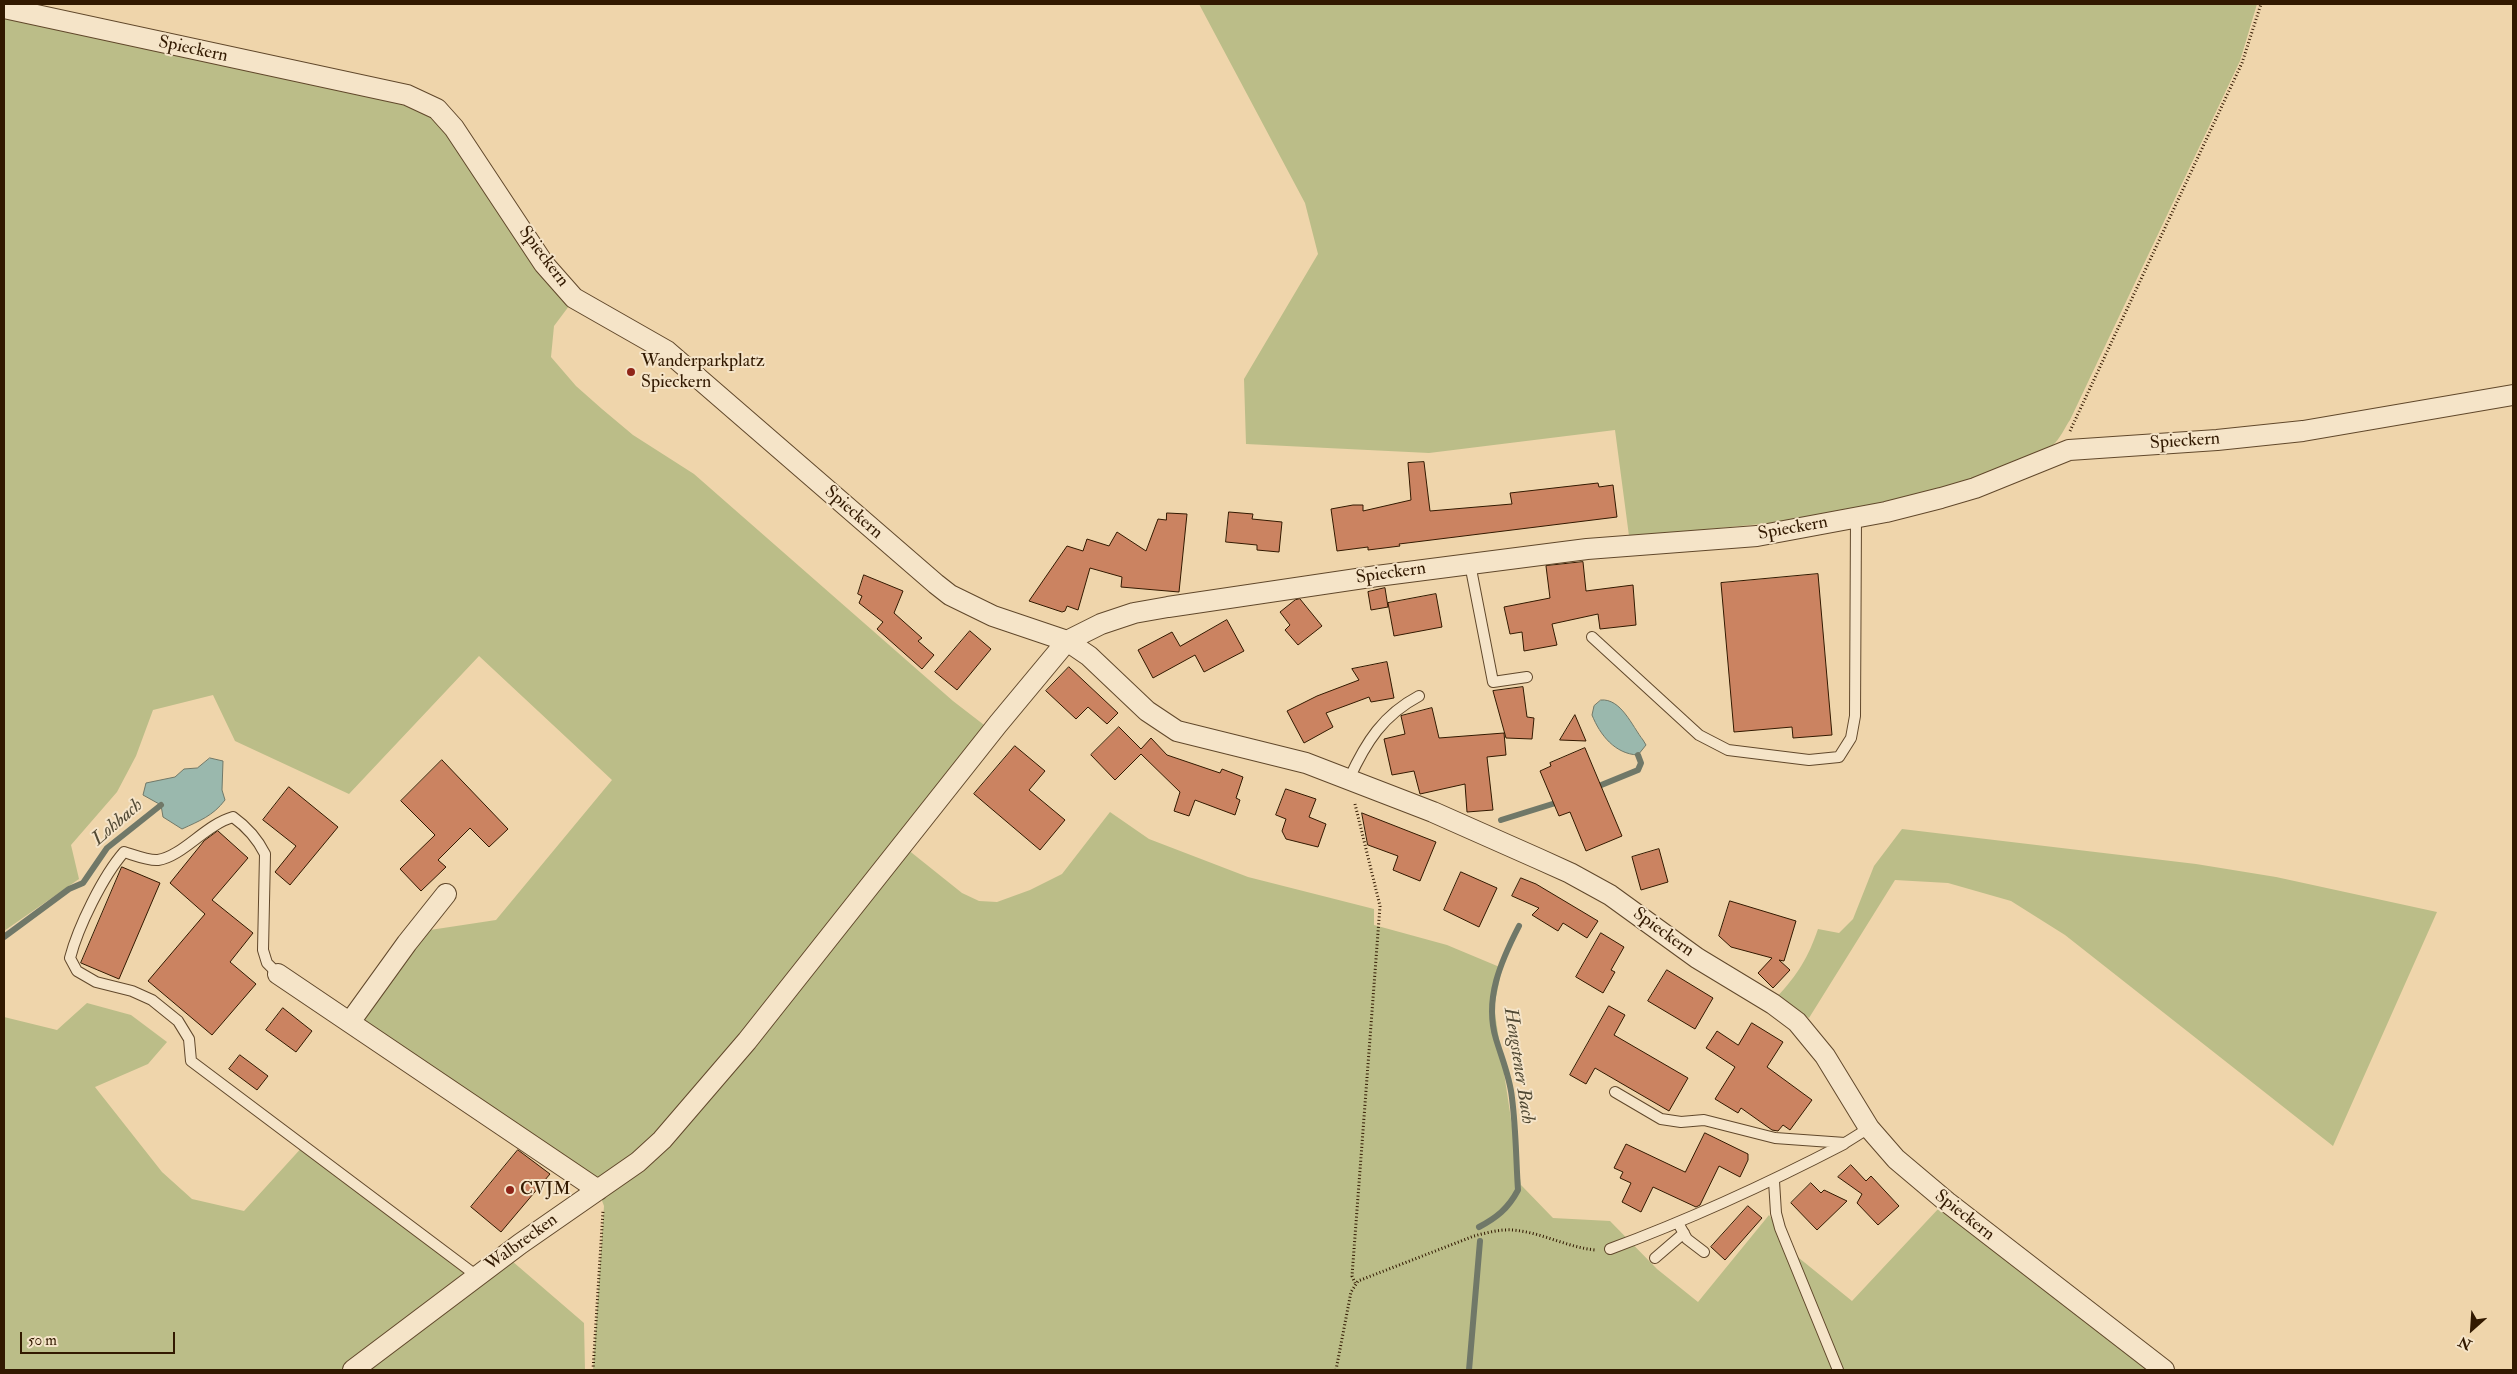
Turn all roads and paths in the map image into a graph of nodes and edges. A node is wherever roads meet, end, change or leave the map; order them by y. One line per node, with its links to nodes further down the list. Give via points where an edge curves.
1 (2261, 4): 4 (path, via 2242,62 2067,438)
2 (4, 8): 8 (street, Spieckern, via 425,101 454,128 544,264 574,298 666,351 950,595 993,616)
3 (2513, 395): 4 (street, Spieckern, via 2303,431)
4 (2069, 450): 5 (street, Spieckern, via 1976,488)
5 (1856, 517): 6 (street, Spieckern, via 1757,536 1630,544); 7 (lane, via 1855,716 1851,738 1839,757 1809,760 1728,750 1699,734)
6 (1470, 564): 8 (street, Spieckern, via 1168,607 1102,624); 9 (lane, via 1493,682)
7 (1592, 637)
8 (1068, 640): 11 (street, Spieckern, via 1147,711 1172,728 1198,738 1276,754); 12 (street, Spieckern)
9 (1527, 677)
10 (1419, 696): 11 (lane, via 1402,704 1386,718 1361,752)
11 (1354, 781): 17 (street, Spieckern, via 1593,884 1697,958 1773,1004 1816,1042); 27 (path, via 1356,814 1380,906 1354,1221 1352,1276)
12 (902, 844): 20 (street, Walbrecken, via 704,1094 646,1155)
13 (446, 894): 15 (street)
14 (278, 974): 15 (street); 26 (lane, via 267,963 263,950 265,854 254,836 233,817 222,820 171,856 156,860 124,852 113,865 74,942 70,958 77,971 96,982 152,1000 178,1021 189,1039 191,1061)
15 (350, 1022): 20 (street)
16 (1615, 1092): 18 (lane, via 1661,1119 1681,1122 1704,1120 1775,1138)
17 (1869, 1128): 18 (lane); 32 (street, Spieckern, via 1890,1153 1931,1190)
18 (1845, 1143): 19 (lane)
19 (1774, 1181): 21 (lane); 31 (lane, via 1780,1228)
20 (598, 1190): 26 (street, Walbrecken); 29 (path, via 604,1206)
21 (1678, 1223): 22 (lane); 23 (lane)
22 (1684, 1233): 24 (lane); 25 (lane)
23 (1610, 1249): 27 (path, via 1582,1249 1512,1230 1492,1231)
24 (1704, 1252)
25 (1655, 1258)
26 (478, 1276): 28 (street, Walbrecken)
27 (1356, 1283): 30 (path, via 1351,1292)
28 (353, 1370)
29 (593, 1370)
30 (1336, 1370)
31 (1838, 1370)
32 (2164, 1370)

